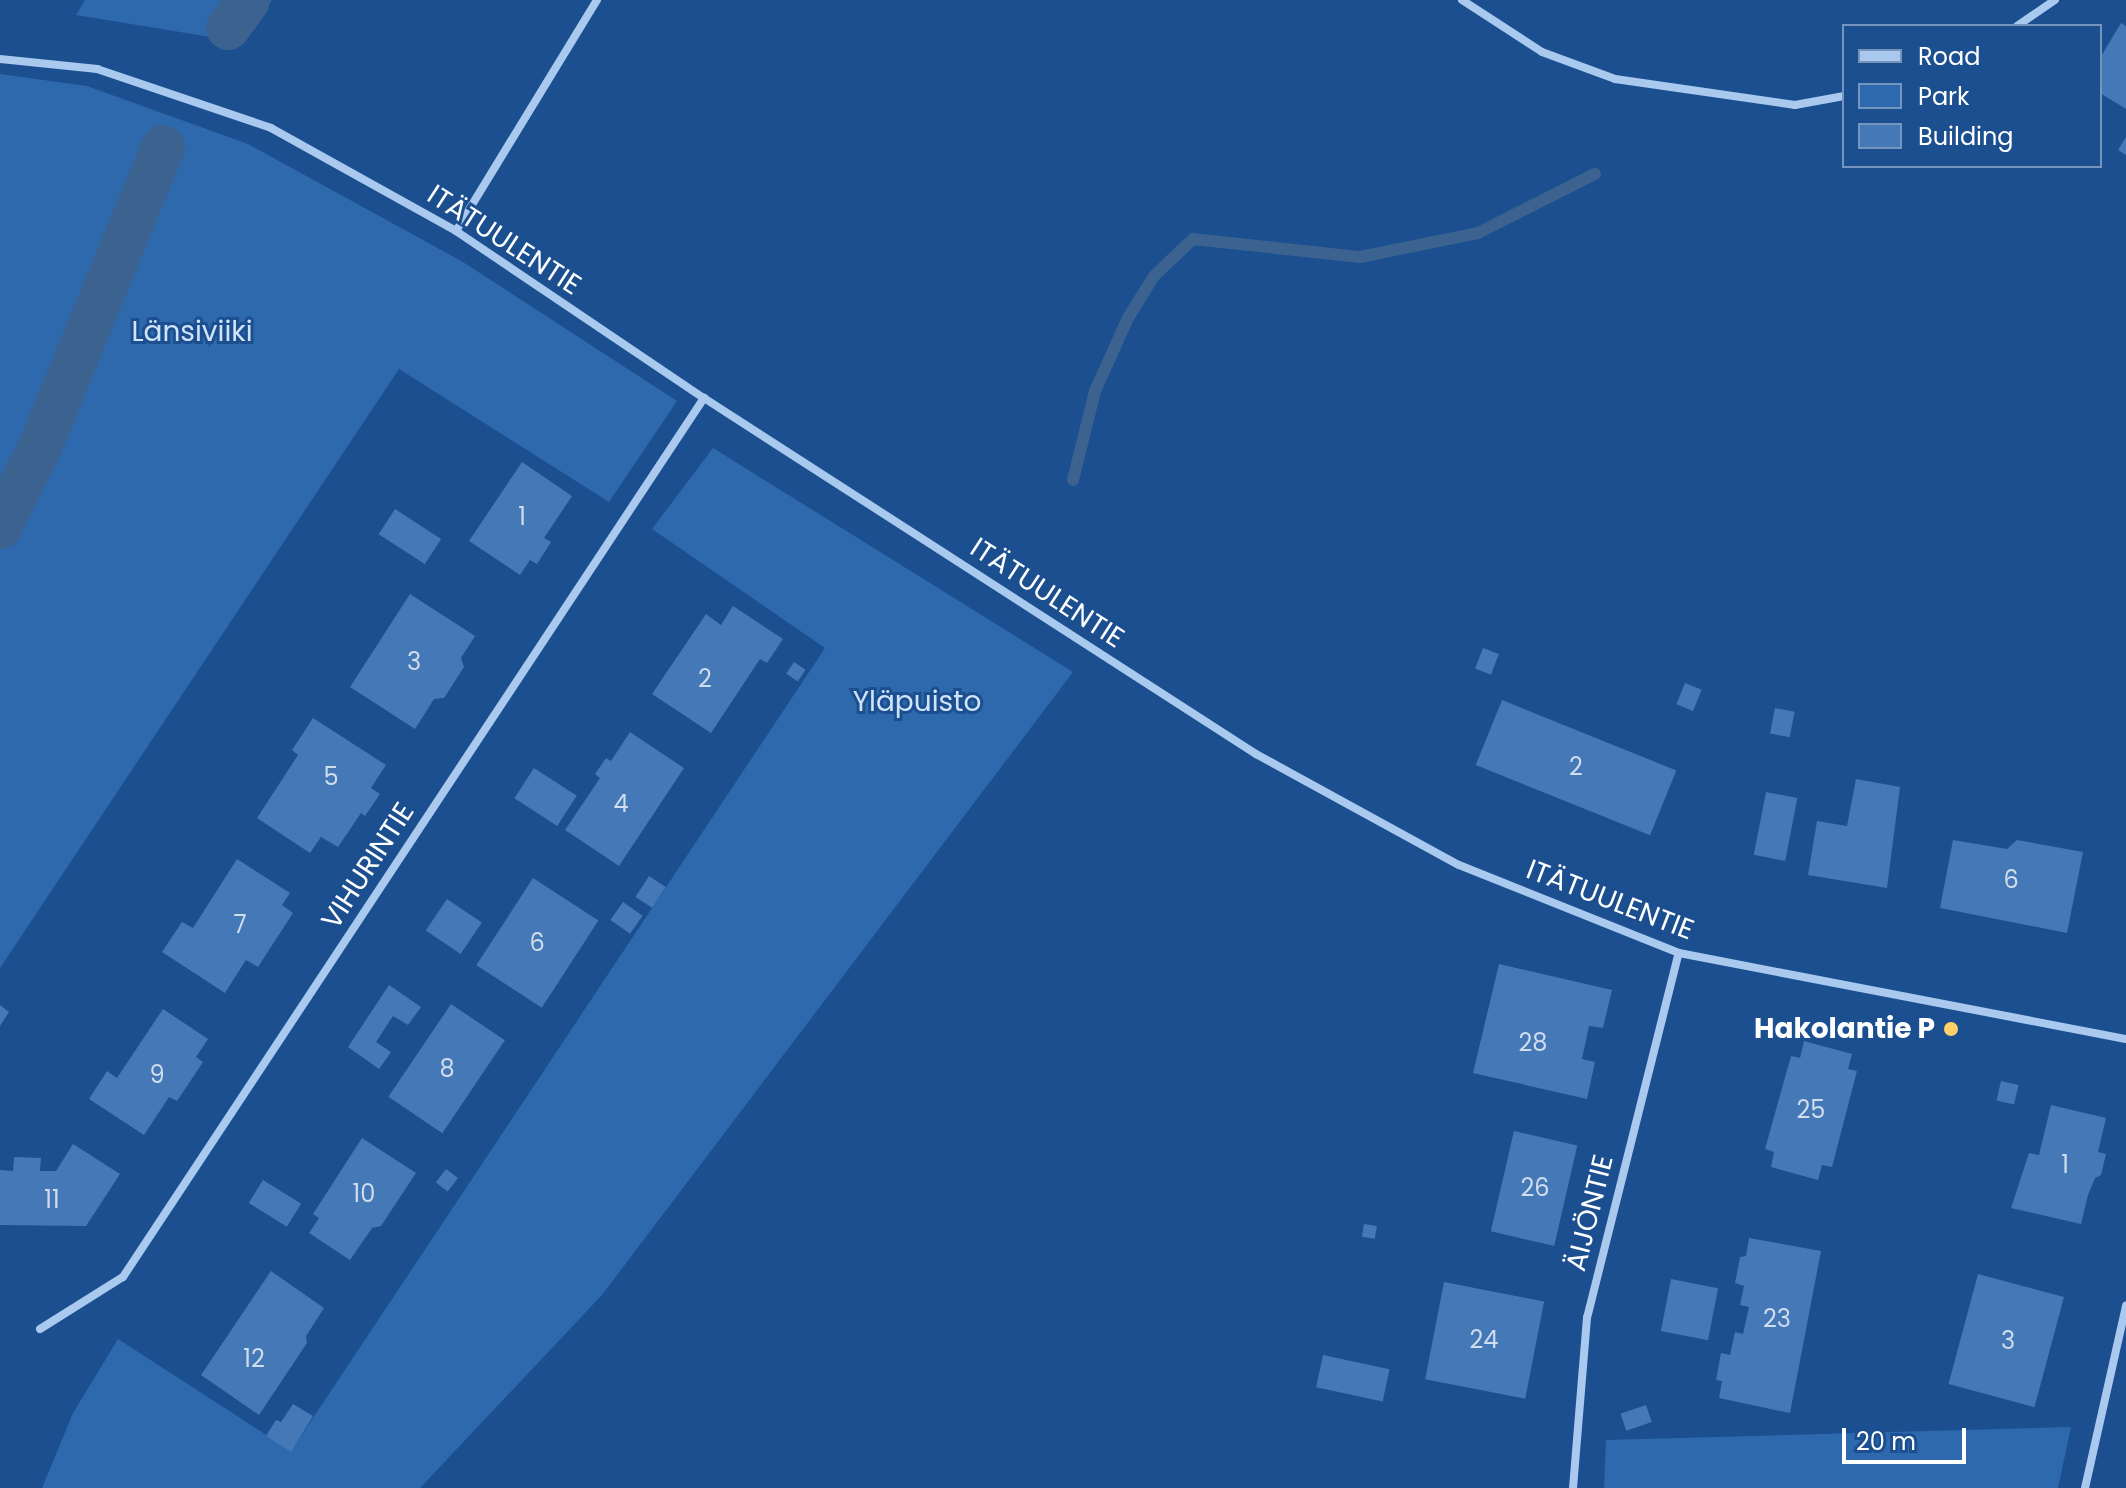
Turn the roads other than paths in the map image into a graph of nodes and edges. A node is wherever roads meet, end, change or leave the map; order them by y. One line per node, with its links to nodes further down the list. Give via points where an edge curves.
1 (597, 0): 7 (street)
2 (1462, 0): 6 (street, via 1542,52 1615,79 1795,105)
3 (2055, 0): 4 (street)
4 (2020, 24)
5 (0, 59): 7 (street, ITÄTUULENTIE, via 97,69 271,128)
6 (1842, 96)
7 (456, 231): 8 (street, ITÄTUULENTIE)
8 (704, 398): 9 (street, ITÄTUULENTIE, via 1256,754 1459,865); 12 (street, VIHURINTIE, via 123,1277)
9 (1679, 953): 10 (street, ITÄTUULENTIE); 13 (street, ÄIJÖNTIE, via 1587,1318)
10 (2126, 1039)
11 (2126, 1306): 14 (street)
12 (40, 1329)
13 (1573, 1488)
14 (2085, 1488)

